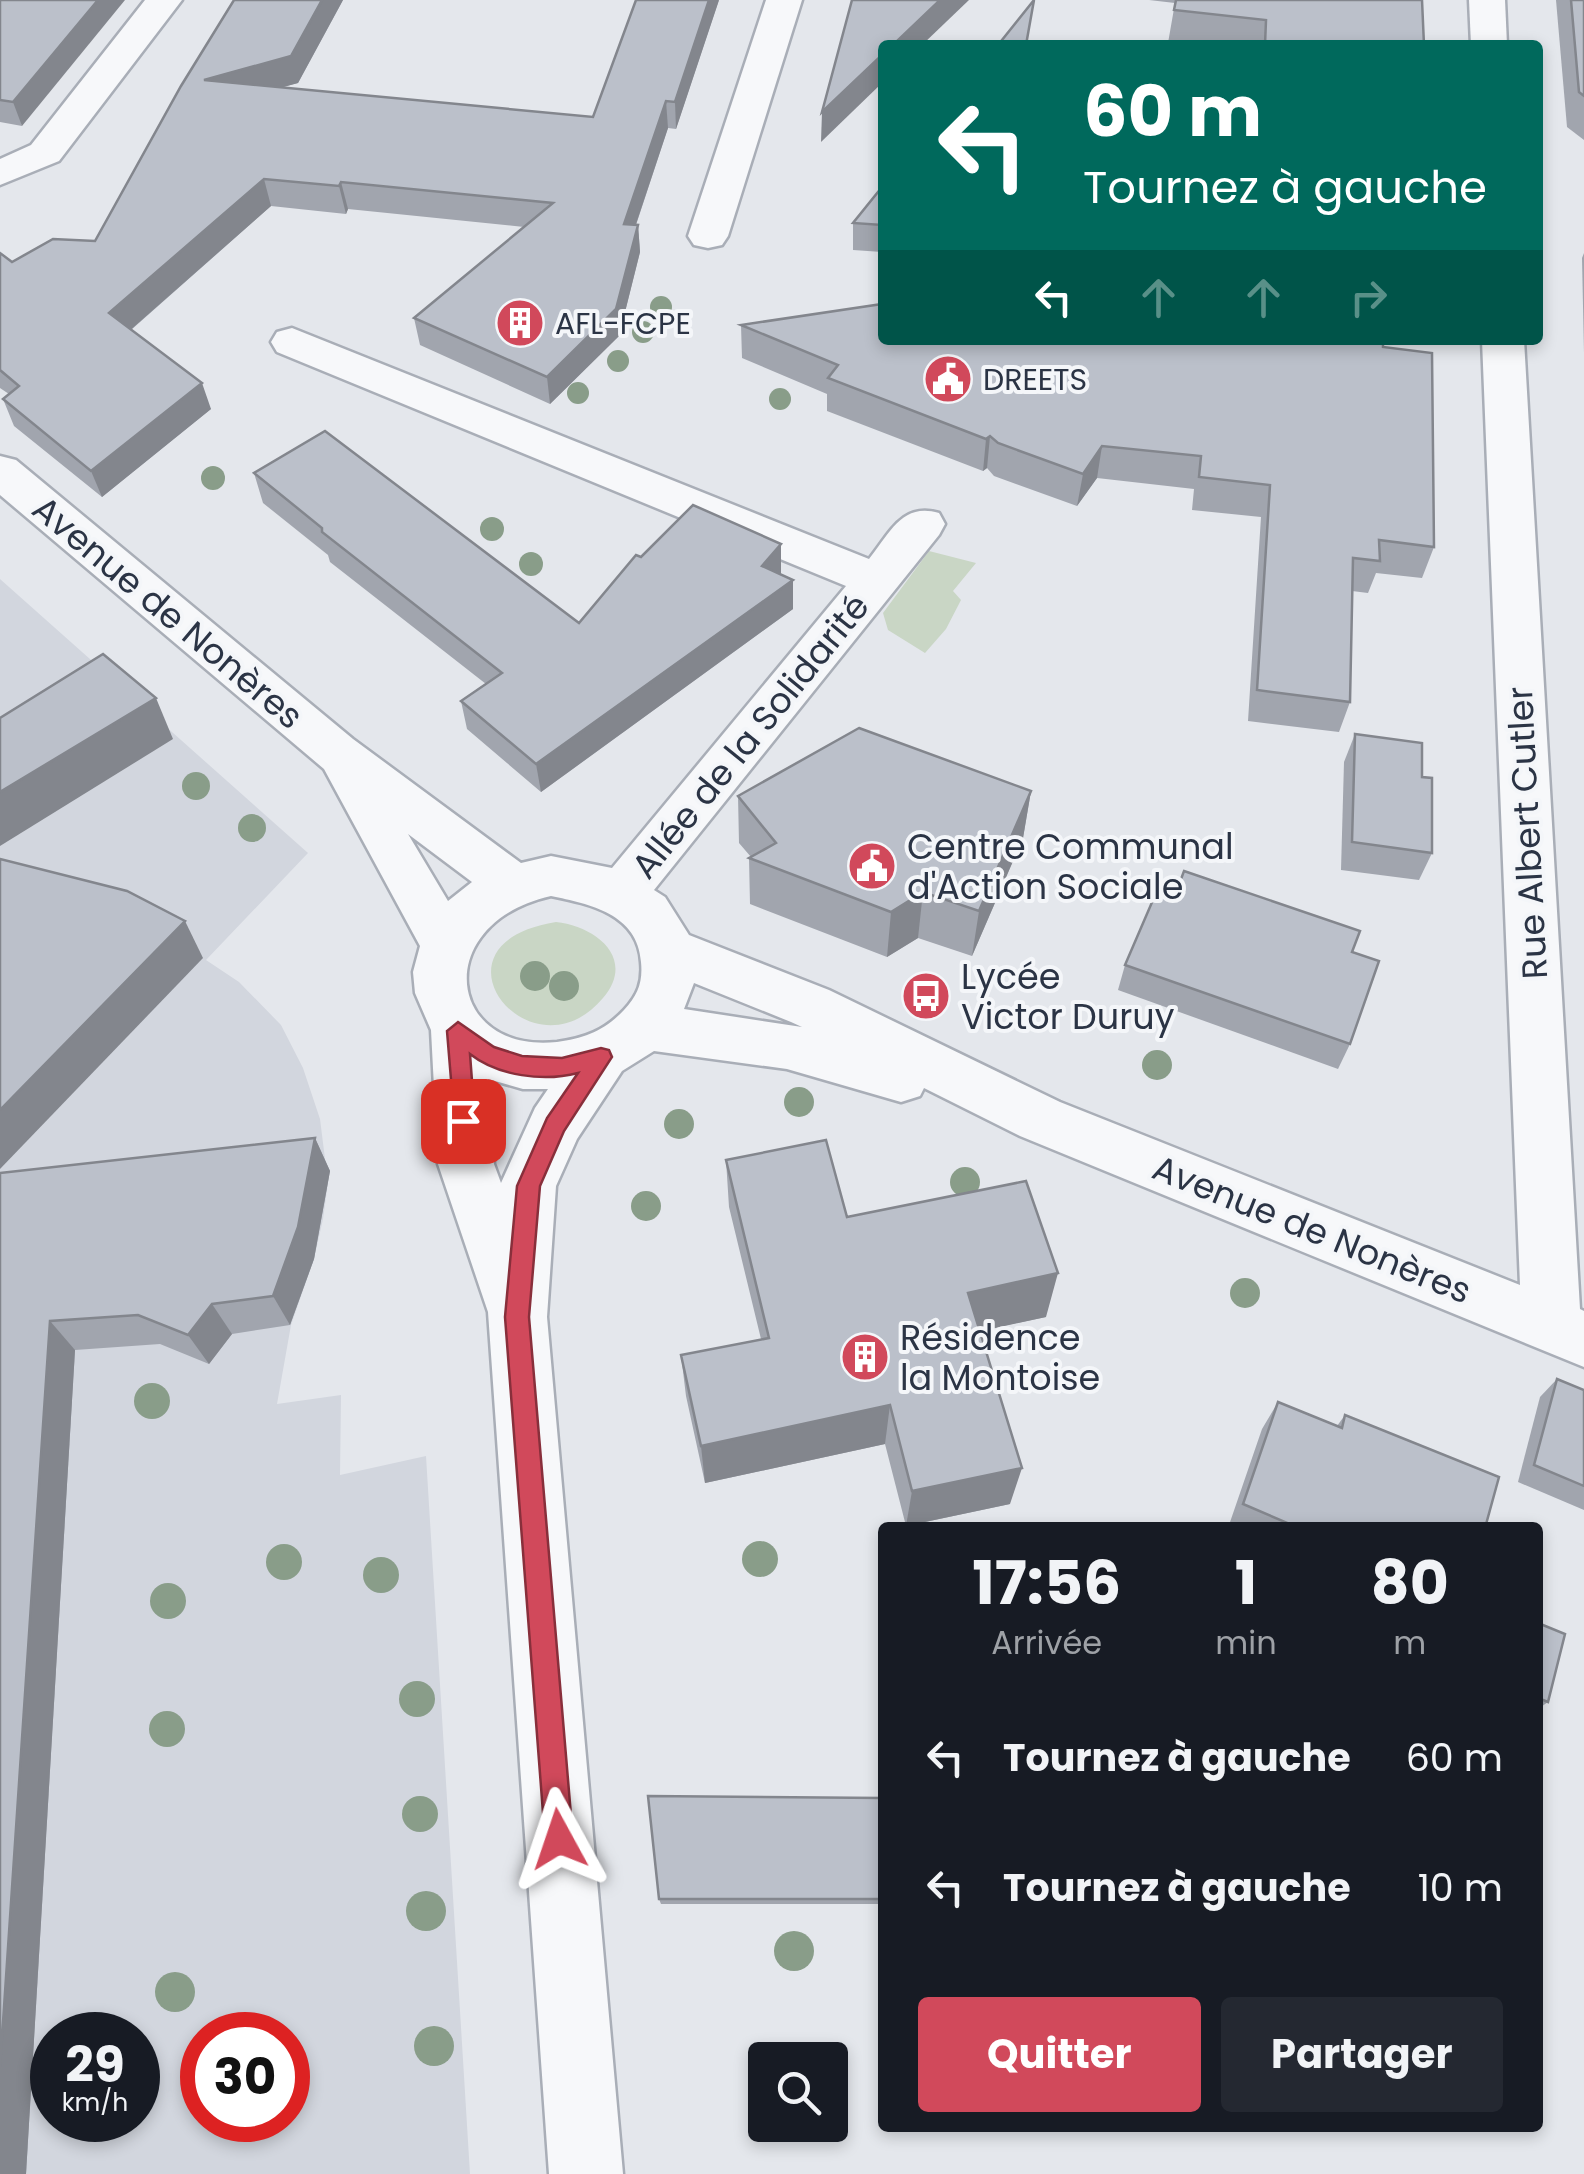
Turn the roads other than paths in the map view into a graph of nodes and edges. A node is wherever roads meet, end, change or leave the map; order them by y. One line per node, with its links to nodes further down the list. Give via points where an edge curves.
1 (164, 0): 5 (street, via 45,153)
2 (784, 0): 6 (street)
3 (1487, 0): 4 (street)
4 (1489, 40)
5 (0, 172)
6 (708, 236)
7 (292, 342): 11 (street, Allée de la Solidarité)
8 (1503, 345): 21 (street, Rue Albert Cutler)
9 (0, 471): 12 (street, Avenue de Nonères)
10 (923, 524): 11 (street, Allée de la Solidarité)
11 (878, 580): 14 (street, Allée de la Solidarité)
12 (336, 752): 13 (street, Avenue de Nonères); 15 (street, Avenue de Nonères)
13 (513, 885): 14 (street, via 551,876 589,878); 15 (street, via 460,920)
14 (622, 891): 16 (street, via 645,907)
15 (446, 945): 17 (street, via 439,990)
16 (669, 950): 18 (street, via 662,1003); 19 (street, Avenue de Nonères, via 810,1006)
17 (458, 1031): 18 (street, via 486,1054 522,1066 562,1068); 20 (street, via 466,1164)
18 (623, 1042): 19 (street, Avenue de Nonères, via 786,1046); 20 (street, via 555,1125 528,1186)
19 (1040, 1118): 21 (street, Avenue de Nonères)
20 (517, 1317): 22 (street)
21 (1568, 1333)
22 (586, 2174)

